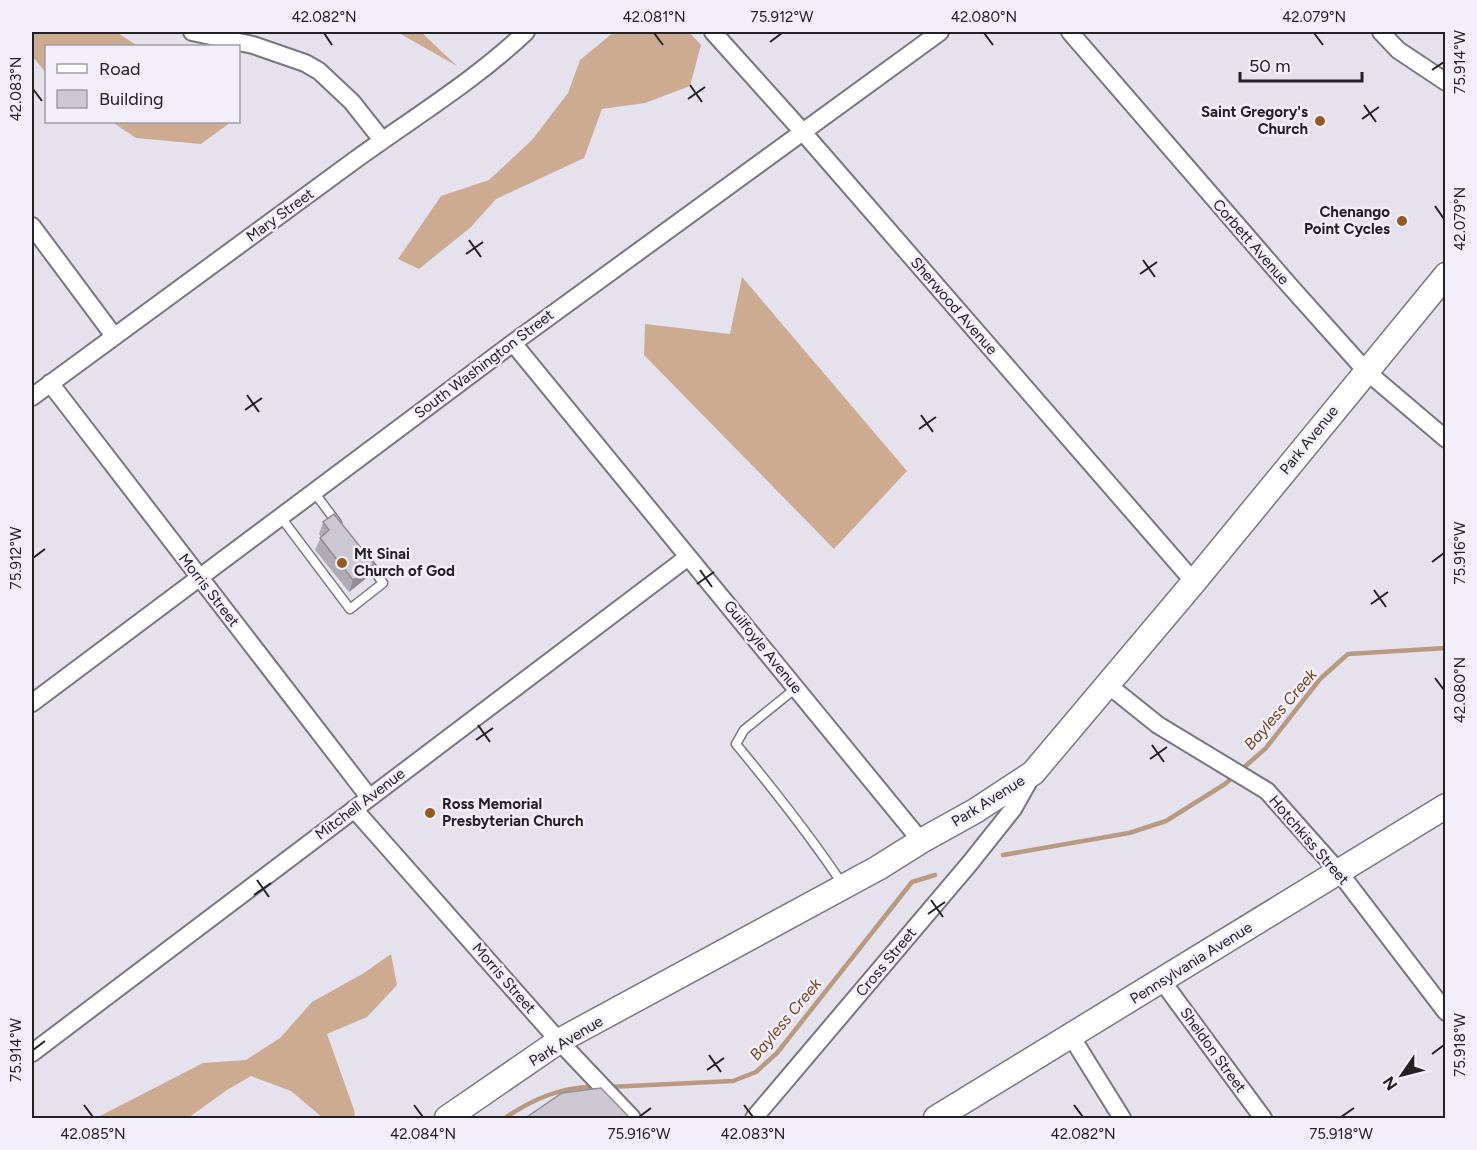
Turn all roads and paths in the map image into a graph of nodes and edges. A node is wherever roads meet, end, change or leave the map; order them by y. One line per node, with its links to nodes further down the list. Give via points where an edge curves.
1 (192, 32): 9 (street, via 253,45 305,63 352,102)
2 (526, 32): 9 (street, Mary Street)
3 (713, 32): 8 (street, Sherwood Avenue)
4 (940, 32): 8 (street, South Washington Street)
5 (1070, 32): 14 (street, Corbett Avenue)
6 (1381, 32): 7 (street, via 1398,50)
7 (1446, 82)
8 (802, 131): 13 (street, South Washington Street); 24 (street, Sherwood Avenue)
9 (382, 140): 12 (street, Mary Street)
10 (32, 226): 12 (street)
11 (1446, 274): 14 (street, Park Avenue)
12 (114, 336): 15 (street, Mary Street)
13 (513, 343): 18 (street, South Washington Street); 22 (street, Guilfoyle Avenue)
14 (1366, 371): 17 (street, Corbett Avenue); 24 (street, Park Avenue)
15 (50, 383): 16 (street, Mary Street); 23 (street, Morris Street)
16 (32, 397)
17 (1446, 439)
18 (314, 492): 19 (street, South Washington Street); 20 (lane)
19 (280, 516): 21 (lane, via 350,609 383,583); 23 (street, South Washington Street)
20 (344, 532)
21 (363, 557)
22 (688, 557): 26 (street, Guilfoyle Avenue); 29 (street, Mitchell Avenue)
23 (200, 577): 27 (street, South Washington Street); 29 (street, Morris Street)
24 (1194, 582): 25 (street, Park Avenue)
25 (1108, 685): 28 (street, Park Avenue); 33 (street, Hotchkiss Street, via 1158,725 1267,791)
26 (796, 688): 32 (street, Guilfoyle Avenue); 34 (lane, via 744,730 736,744)
27 (32, 703)
28 (1033, 773): 32 (street, Park Avenue); 42 (street, Cross Street, via 1013,809 970,863)
29 (369, 797): 31 (street, Mitchell Avenue)
30 (1446, 806): 33 (street, Pennsylvania Avenue)
31 (354, 808): 38 (street, Morris Street); 39 (street, Mitchell Avenue)
32 (921, 841): 34 (street, Park Avenue)
33 (1339, 872): 35 (street, Pennsylvania Avenue); 36 (street, Hotchkiss Street)
34 (844, 886): 38 (street, Park Avenue)
35 (1162, 981): 37 (street, Pennsylvania Avenue); 45 (street, Sheldon Street)
36 (1446, 1012)
37 (1071, 1036): 43 (street, Pennsylvania Avenue); 44 (street)
38 (559, 1041): 40 (street, Park Avenue); 41 (street, Morris Street)
39 (32, 1053)
40 (447, 1119)
41 (632, 1119)
42 (754, 1119)
43 (936, 1119)
44 (1122, 1119)
45 (1263, 1119)

